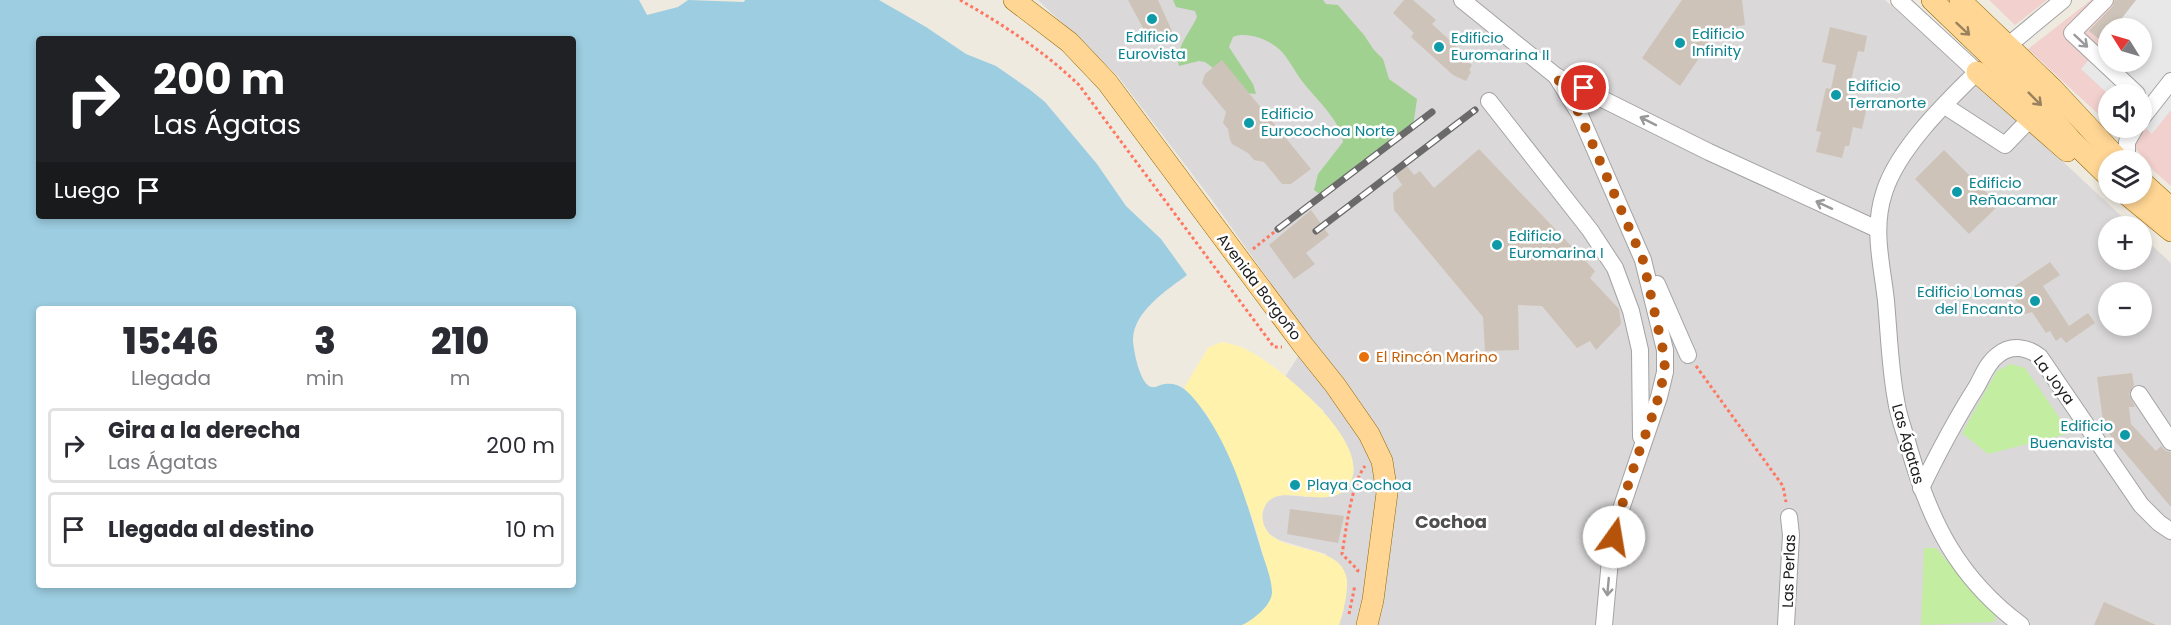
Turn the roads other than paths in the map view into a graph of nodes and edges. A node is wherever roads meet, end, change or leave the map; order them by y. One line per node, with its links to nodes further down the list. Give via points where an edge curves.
1 (1014, 0): 32 (main road, Avenida Borgoño, via 1069,42 1107,82 1369,434 1382,461 1387,493 1373,600)
2 (1462, 0): 9 (street)
3 (1899, 0): 8 (street)
4 (1932, 0): 8 (main road, one-way to 8)
5 (1960, 0): 8 (main road)
6 (2063, 0): 8 (street, Las Ágatas)
7 (2105, 0): 11 (street, one-way to 11, via 2072,33)
8 (1993, 58): 14 (street, Las Ágatas); 15 (main road); 16 (main road, via 2052,88); 17 (main road, one-way to 17)
9 (1556, 76): 22 (street, one-way to 9); 24 (street, via 1579,113)
10 (2171, 81): 13 (street)
11 (2126, 84)
12 (1489, 101): 28 (street, via 1615,268 1640,350)
13 (2152, 101)
14 (1945, 106): 15 (street, via 2005,145); 22 (street, Las Ágatas, via 1896,164 1884,193)
15 (2030, 119): 18 (main road)
16 (2110, 150)
17 (2098, 168)
18 (2098, 172)
19 (2152, 191): 21 (main road)
20 (2138, 204): 23 (main road)
21 (2171, 208)
22 (1877, 229): 29 (street, Las Ágatas, via 1896,401)
23 (2171, 231)
24 (1643, 260): 25 (street); 28 (street, via 1665,372)
25 (1688, 355)
26 (2139, 394): 27 (street)
27 (2171, 442)
28 (1641, 447): 33 (street, one-way to 33, via 1619,514)
29 (1921, 488): 31 (street, La Joya, via 1948,433 1992,361 2004,350 2028,349 2040,357 2141,505); 35 (street, Las Ágatas, via 1934,521 1960,564 1992,601)
30 (1789, 517): 34 (street, Las Perlas)
31 (2171, 531)
32 (1357, 624)
33 (1604, 625)
34 (1786, 625)
35 (2021, 625)

